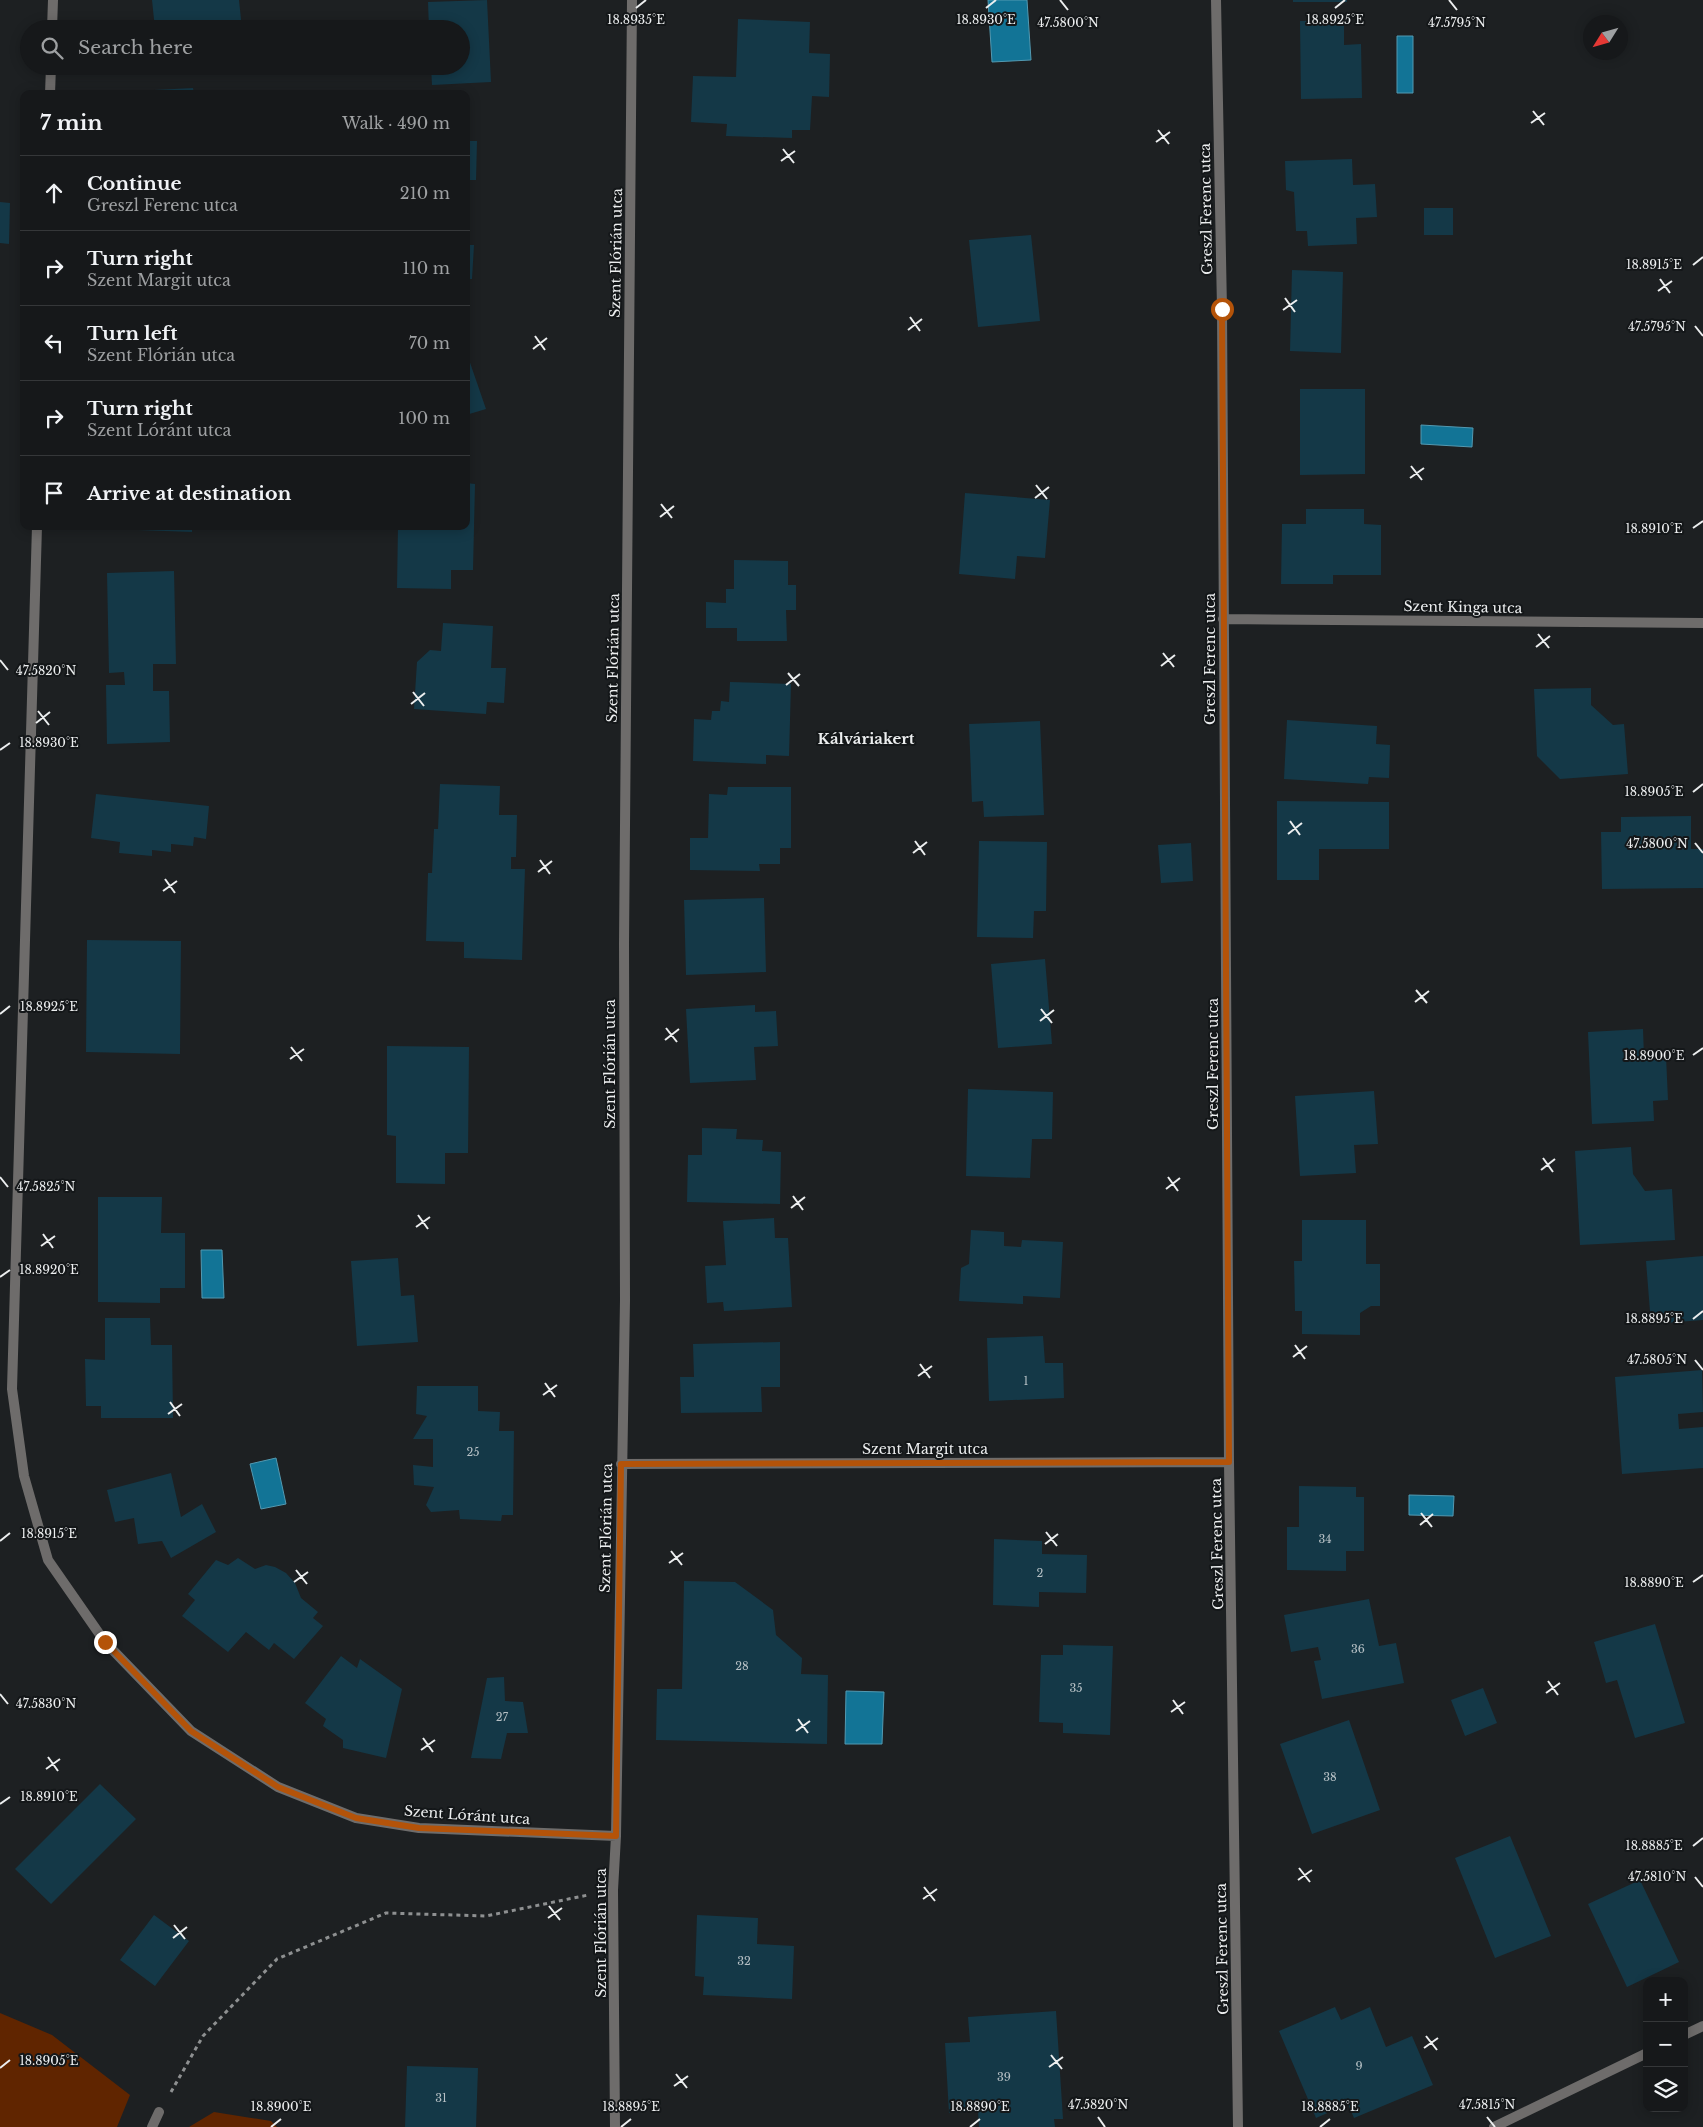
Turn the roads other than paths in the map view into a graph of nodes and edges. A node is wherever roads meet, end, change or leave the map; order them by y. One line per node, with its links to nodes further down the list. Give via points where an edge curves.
1 (53, 0): 4 (street)
2 (632, 0): 11 (street, Szent Flórián utca)
3 (1216, 0): 8 (street, Greszl Ferenc utca)
4 (52, 20)
5 (51, 75): 6 (street)
6 (50, 90)
7 (38, 530): 12 (street, Szent Lóránt utca, via 12,1389 24,1476 48,1560 105,1642 191,1731 278,1787 356,1818 419,1828)
8 (1224, 619): 9 (street, Szent Kinga utca); 10 (street, Greszl Ferenc utca)
9 (1703, 623)
10 (1229, 1462): 11 (street, Szent Margit utca); 19 (street, Greszl Ferenc utca)
11 (621, 1464): 12 (street, Szent Flórián utca)
12 (616, 1836): 18 (street, Szent Flórián utca, via 613,1890)
13 (1703, 2026): 14 (street)
14 (1688, 2033)
15 (1643, 2055): 20 (street)
16 (159, 2112): 17 (street)
17 (152, 2127)
18 (615, 2127)
19 (1238, 2127)
20 (1494, 2127)

